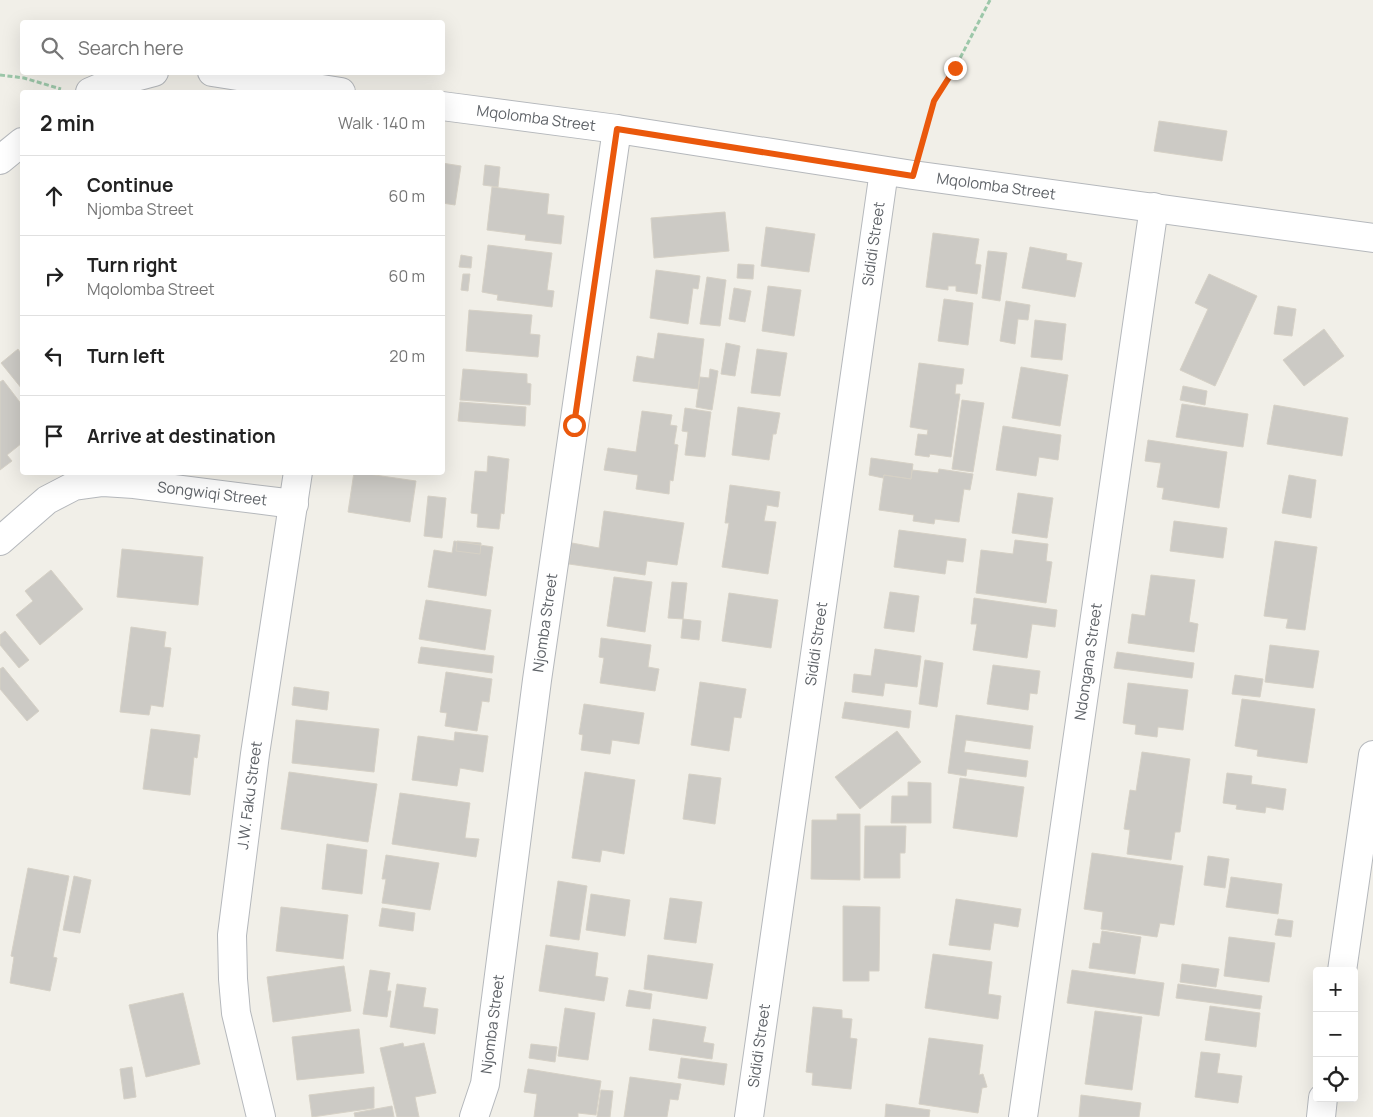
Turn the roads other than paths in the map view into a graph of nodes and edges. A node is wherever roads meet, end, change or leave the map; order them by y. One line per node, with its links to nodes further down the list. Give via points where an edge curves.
1 (143, 75): 3 (street)
2 (231, 75): 4 (street)
3 (82, 90)
4 (328, 90)
5 (445, 106): 6 (street, Mqolomba Street)
6 (617, 129): 9 (street, Mqolomba Street); 19 (street, Njomba Street, via 537,680 485,1084)
7 (20, 144): 8 (street)
8 (0, 160)
9 (884, 171): 10 (street, Mqolomba Street); 20 (street, Sididi Street)
10 (1154, 207): 11 (street, Mqolomba Street); 21 (street, Ndongana Street)
11 (1373, 238)
12 (298, 475): 13 (street, J.W. Faku Street)
13 (294, 504): 14 (street, Songwiqi Street, via 103,482 74,486 47,500); 18 (street, J.W. Faku Street, via 255,754 232,934 236,1012)
14 (0, 541)
15 (1373, 755): 16 (street)
16 (1343, 967)
17 (1323, 1102): 22 (street)
18 (261, 1117)
19 (474, 1117)
20 (749, 1117)
21 (1023, 1117)
22 (1321, 1117)

